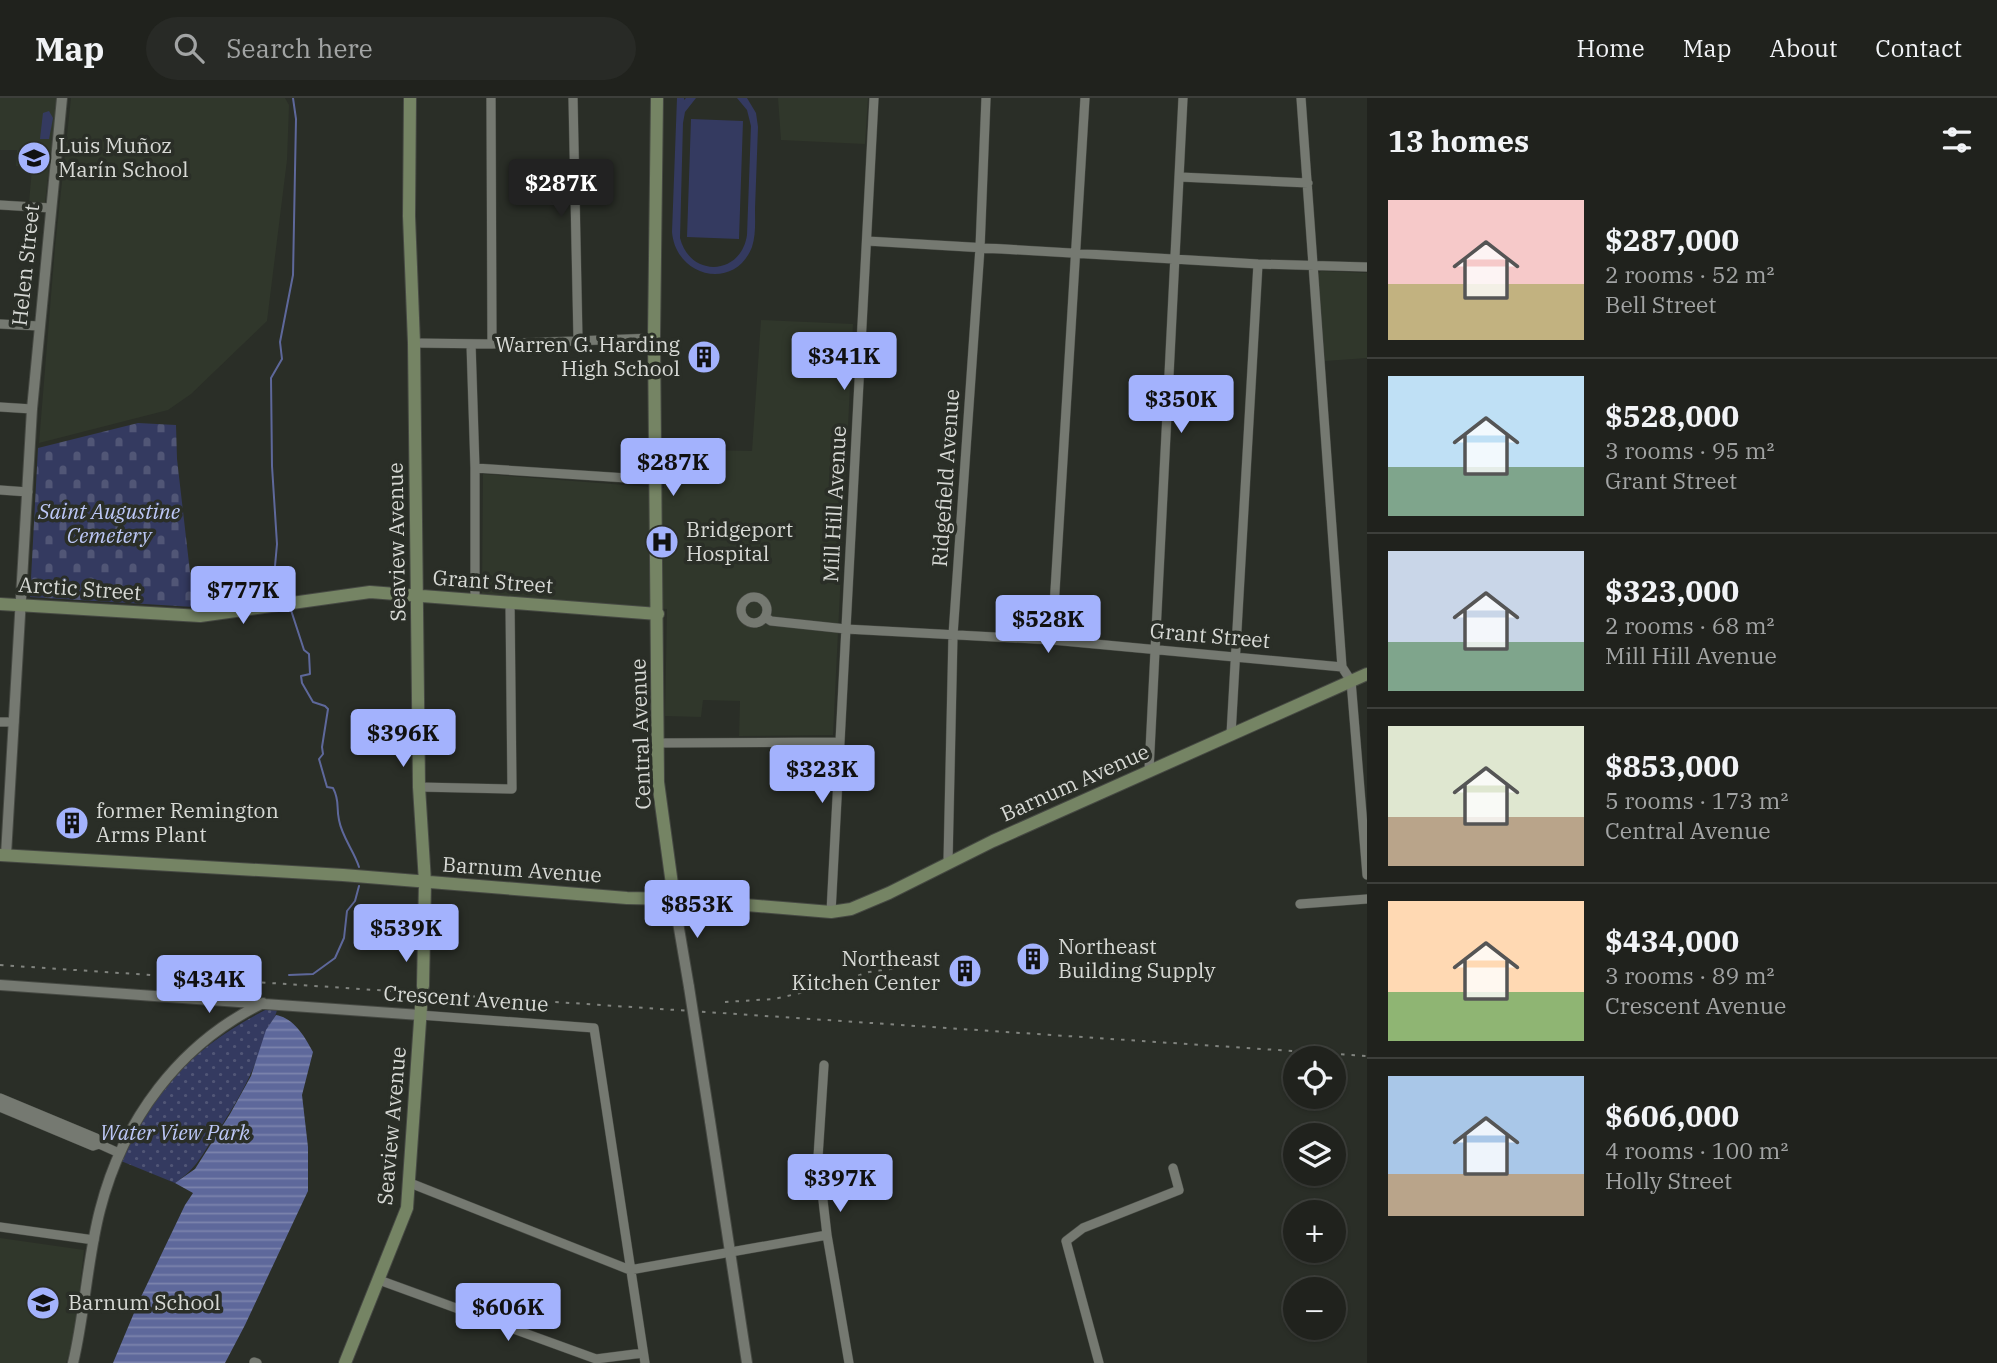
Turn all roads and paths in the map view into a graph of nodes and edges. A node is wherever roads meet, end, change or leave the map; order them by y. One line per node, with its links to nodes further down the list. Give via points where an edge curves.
1 (62, 98): 14 (street, Helen Street)
2 (410, 98): 26 (main road, Seaview Avenue)
3 (491, 98): 28 (street)
4 (573, 98): 25 (street)
5 (657, 98): 24 (main road, Central Avenue)
6 (874, 98): 15 (street, Mill Hill Avenue)
7 (986, 98): 16 (street, Ridgefield Avenue)
8 (1085, 98): 17 (street)
9 (1183, 98): 11 (street)
10 (1301, 98): 12 (street)
11 (1180, 177): 12 (street); 18 (street)
12 (1308, 183): 20 (street)
13 (0, 205): 14 (street)
14 (51, 208): 23 (street, Helen Street)
15 (867, 241): 16 (street); 43 (street, Mill Hill Avenue)
16 (980, 248): 17 (street); 44 (street, Ridgefield Avenue)
17 (1077, 252): 18 (street); 45 (street)
18 (1176, 258): 19 (street); 46 (street)
19 (1258, 264): 20 (street); 47 (street)
20 (1314, 265): 21 (street); 48 (street)
21 (1367, 267)
22 (0, 324): 23 (street)
23 (40, 326): 30 (street, Helen Street)
24 (654, 338): 25 (street); 32 (main road, Central Avenue)
25 (578, 339): 28 (street)
26 (414, 343): 27 (street); 35 (main road, Seaview Avenue)
27 (471, 344): 28 (street); 31 (street)
28 (492, 344)
29 (0, 407): 30 (street)
30 (32, 409): 34 (street, Helen Street)
31 (475, 468): 32 (street); 36 (street)
32 (657, 480): 40 (main road, Central Avenue)
33 (0, 490): 34 (street)
34 (28, 492): 39 (street, Helen Street)
35 (417, 596): 36 (main road, Grant Street); 41 (main road, Grant Street, via 370,592); 57 (main road, Seaview Avenue)
36 (475, 600): 37 (main road, Grant Street)
37 (510, 603): 40 (main road, Grant Street); 57 (street, via 512,789)
38 (0, 604): 39 (main road, Arctic Street)
39 (21, 605): 41 (main road, Arctic Street); 52 (street, Helen Street)
40 (658, 614): 55 (main road, Central Avenue)
41 (200, 616)
42 (765, 617): 43 (street, Grant Street)
43 (846, 629): 44 (street, Grant Street); 54 (street, Mill Hill Avenue)
44 (953, 635): 45 (street, Grant Street); 59 (street, Ridgefield Avenue)
45 (1052, 640): 46 (street, Grant Street)
46 (1154, 651): 47 (street, Grant Street); 56 (street)
47 (1236, 657): 48 (street, Grant Street); 53 (street)
48 (1342, 667): 50 (street)
49 (1367, 674): 50 (main road, Barnum Avenue)
50 (1351, 681): 53 (main road, Barnum Avenue); 60 (street)
51 (0, 722): 52 (street)
52 (14, 722): 58 (street, Helen Street)
53 (1231, 733): 56 (main road, Barnum Avenue)
54 (840, 742): 55 (street); 65 (street, Mill Hill Avenue)
55 (658, 743): 62 (main road, Central Avenue, via 658,782)
56 (1149, 770): 59 (main road, Barnum Avenue)
57 (419, 788): 61 (main road, Seaview Avenue)
58 (3, 855): 61 (main road, Barnum Avenue)
59 (948, 862): 65 (main road, Barnum Avenue, via 861,905)
60 (1367, 875)
61 (425, 882): 62 (main road, Barnum Avenue); 67 (main road, Seaview Avenue)
62 (674, 898): 65 (main road, Barnum Avenue); 80 (street, Central Avenue, bridge)
63 (1367, 899): 64 (street)
64 (1300, 904)
65 (831, 912)
66 (0, 985): 68 (street, Crescent Avenue)
67 (423, 986)
68 (264, 1003): 69 (street, Crescent Avenue); 74 (street, via 217,1031 180,1063 147,1103)
69 (420, 1011): 76 (main road, Seaview Avenue); 81 (street, Crescent Avenue, via 594,1028)
70 (824, 1065): 78 (street, via 818,1157)
71 (0, 1098): 73 (street, via 96,1138)
72 (0, 1107): 73 (street, via 93,1146)
73 (99, 1144): 74 (street)
74 (119, 1153): 79 (street)
75 (1173, 1168): 88 (street, via 1179,1190 1083,1228 1066,1241)
76 (410, 1183): 81 (street); 82 (main road, Seaview Avenue, via 408,1208)
77 (0, 1227): 79 (street)
78 (827, 1235): 80 (street); 87 (street)
79 (94, 1240): 84 (street)
80 (729, 1253): 81 (street); 86 (street, Central Avenue)
81 (630, 1270): 83 (street)
82 (379, 1280): 83 (street, via 596,1359); 85 (main road, Seaview Avenue)
83 (644, 1358)
84 (73, 1363)
85 (345, 1363)
86 (747, 1363)
87 (849, 1363)
88 (1099, 1363)

